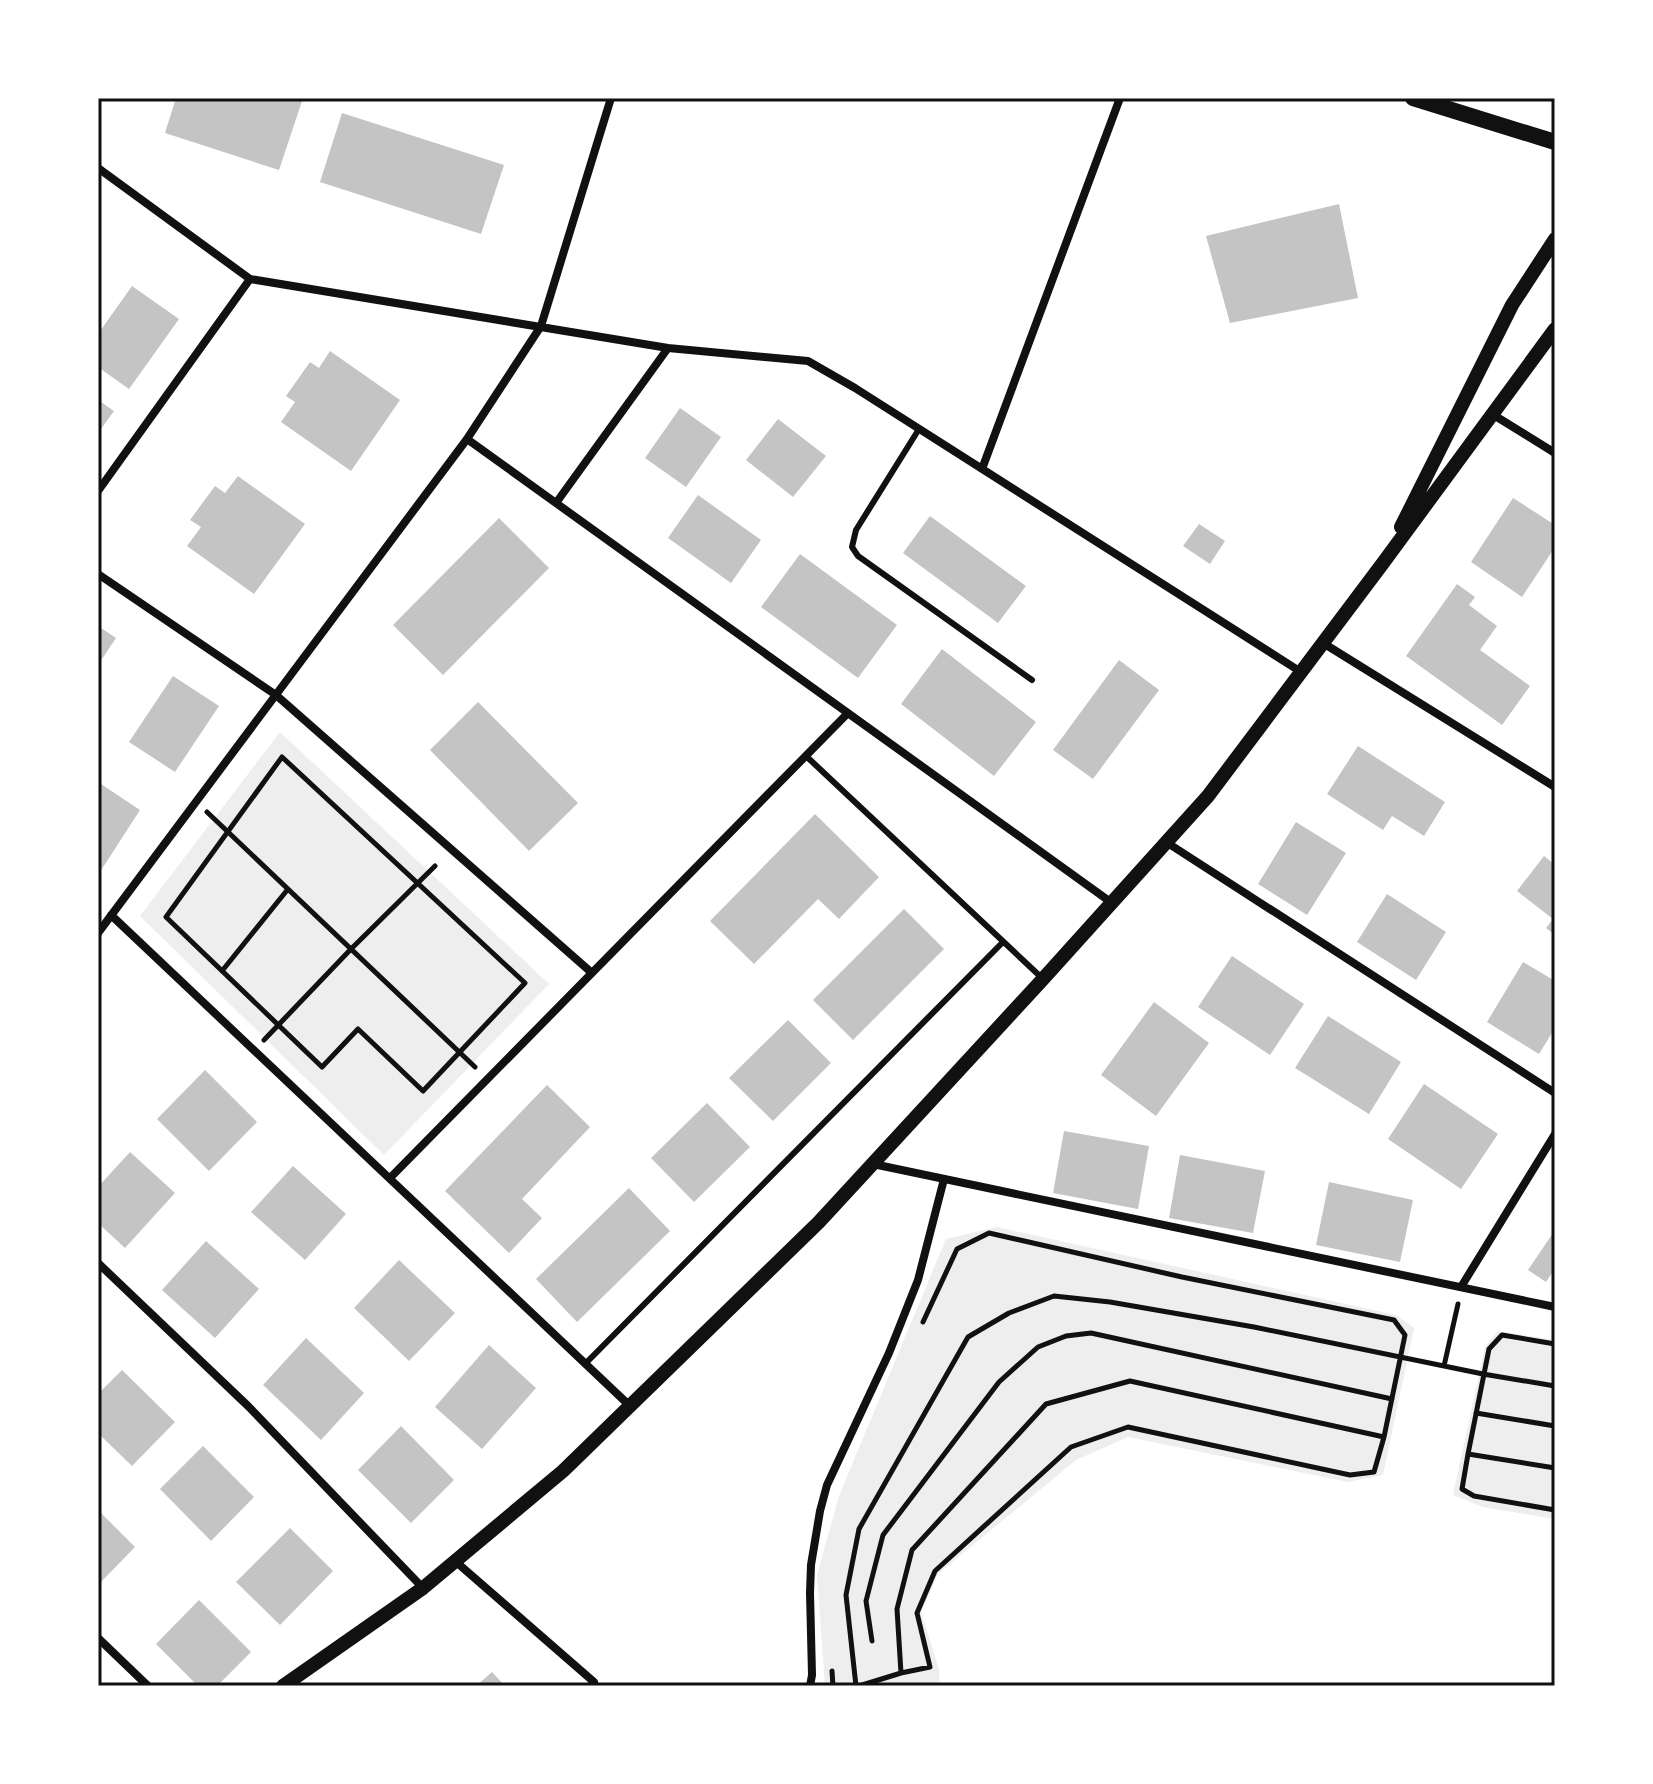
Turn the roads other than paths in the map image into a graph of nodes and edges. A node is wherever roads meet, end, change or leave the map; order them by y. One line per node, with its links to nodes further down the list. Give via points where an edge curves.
1 (611, 98): 8 (street)
2 (1120, 98): 15 (street)
3 (1413, 98): 4 (main road)
4 (1555, 142)
5 (98, 168): 7 (street)
6 (1555, 239): 18 (street, via 1512,305)
7 (250, 279): 8 (street); 16 (street)
8 (541, 326): 10 (street); 13 (street)
9 (1555, 329): 11 (street)
10 (668, 348): 12 (street, via 808,361); 17 (street)
11 (1492, 414): 14 (street); 18 (street)
12 (919, 429): 15 (street); 22 (lane, via 856,530 852,547)
13 (467, 439): 17 (street); 23 (street)
14 (1555, 453)
15 (982, 469): 21 (street)
16 (98, 491)
17 (556, 503): 24 (street)
18 (1383, 563): 20 (street)
19 (98, 574): 23 (street)
20 (1323, 643): 21 (street); 26 (street)
21 (1301, 672): 27 (street, via 1208,796)
22 (1032, 680)
23 (276, 695): 29 (street); 32 (street)
24 (848, 713): 25 (street); 28 (street)
25 (806, 756): 31 (lane); 32 (street)
26 (1555, 787)
27 (1166, 842): 28 (street); 34 (street)
28 (1112, 903): 33 (street)
29 (111, 915): 30 (street); 37 (street)
30 (98, 933)
31 (1003, 942): 33 (lane); 42 (lane)
32 (592, 973): 37 (street)
33 (1043, 979): 36 (street)
34 (1555, 1093)
35 (1555, 1134): 40 (street)
36 (872, 1164): 38 (street); 43 (street)
37 (390, 1178): 42 (street)
38 (944, 1179): 40 (street); 50 (street, via 918,1280 820,1511 811,1565)
39 (98, 1263): 45 (street, via 248,1406)
40 (1461, 1287): 41 (street)
41 (1555, 1307)
42 (585, 1364): 43 (street)
43 (630, 1406): 44 (street, via 563,1471)
44 (455, 1561): 45 (street); 47 (street)
45 (423, 1588): 49 (street)
46 (98, 1638): 48 (street)
47 (595, 1685)
48 (148, 1686)
49 (283, 1686)
50 (810, 1686)

